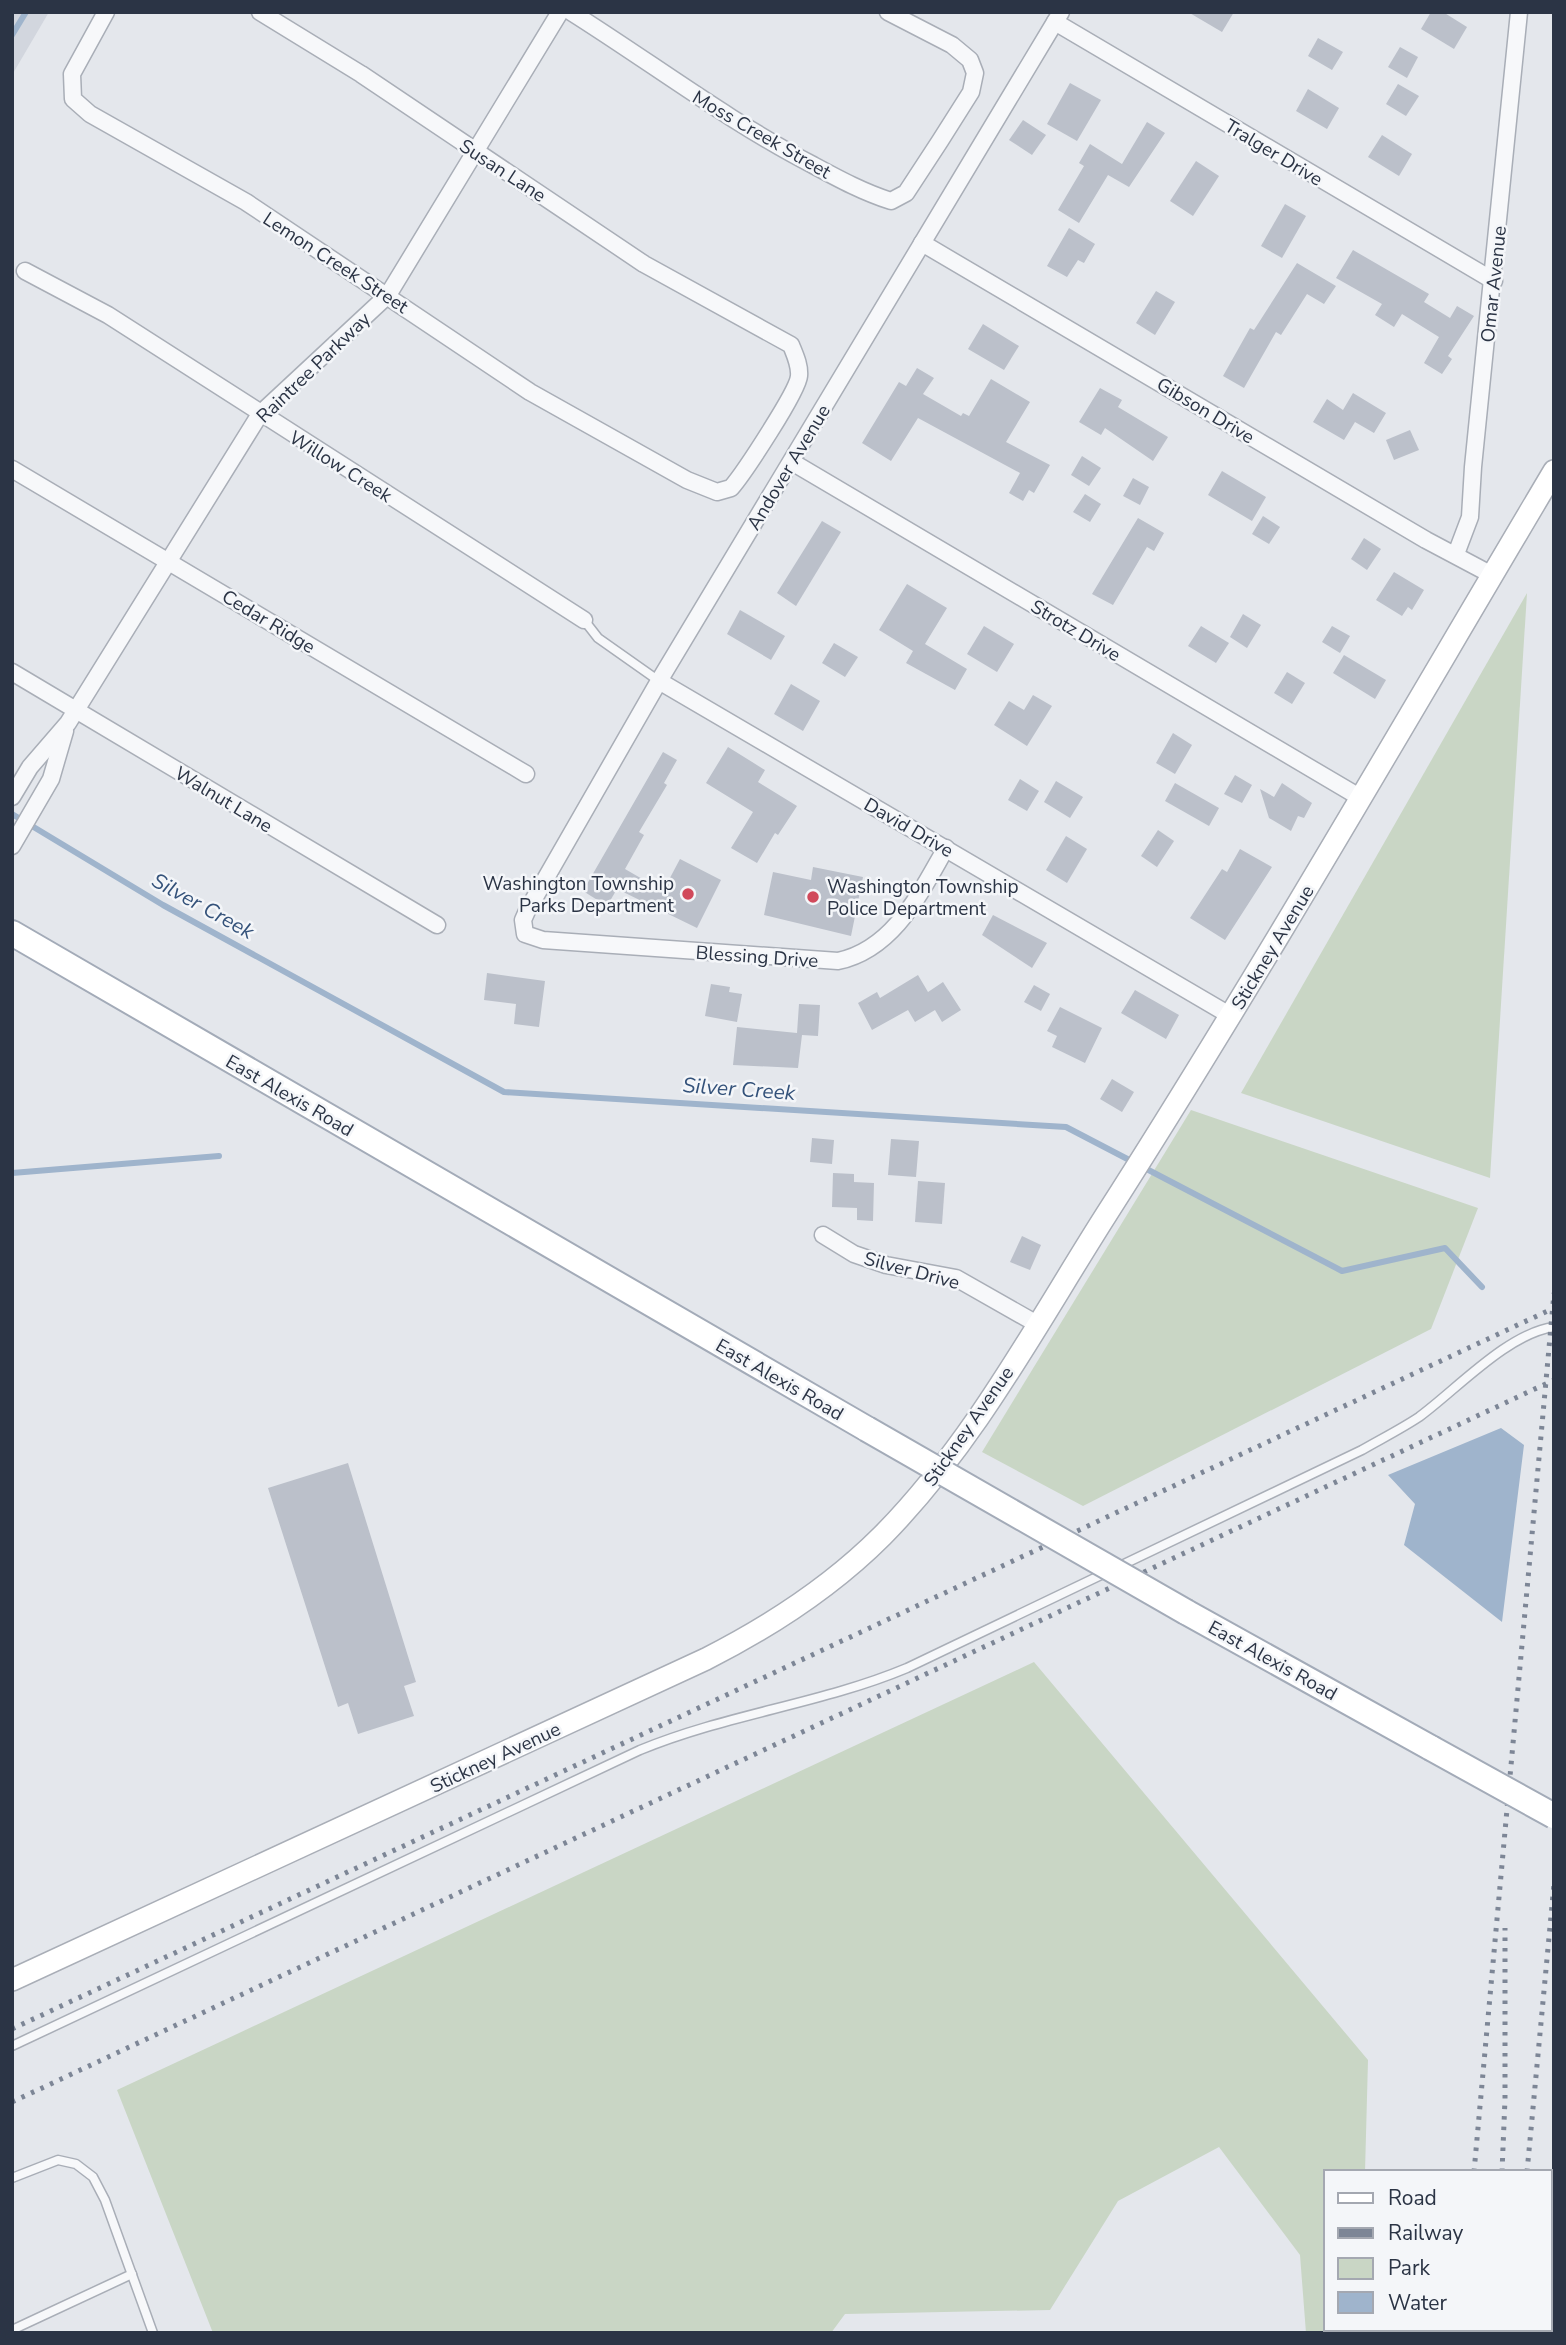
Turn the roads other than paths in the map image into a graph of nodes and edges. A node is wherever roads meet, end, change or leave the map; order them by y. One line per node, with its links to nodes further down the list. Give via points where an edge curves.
1 (260, 12): 8 (street, Susan Lane)
2 (560, 12): 8 (street, Raintree Parkway)
3 (571, 12): 4 (street, Moss Creek Street, via 723,114 869,194 891,201 906,193 971,92 975,73 970,60 952,45)
4 (888, 12)
5 (1518, 12): 11 (street, Omar Avenue)
6 (102, 17): 12 (street, Lemon Creek Street, via 72,74 73,99 90,114 186,166)
7 (1058, 17): 9 (street, Andover Avenue); 11 (street, Tralger Drive)
8 (475, 152): 12 (street, Raintree Parkway); 16 (street, Susan Lane, via 644,264 791,345 799,379 732,488 717,492)
9 (922, 243): 14 (street, Andover Avenue); 18 (street, Gibson Drive)
10 (25, 271): 13 (street, Willow Creek, via 108,315)
11 (1494, 281): 18 (street, Omar Avenue, via 1472,505)
12 (388, 295): 13 (street, Raintree Parkway); 16 (street, Lemon Creek Street, via 530,391)
13 (260, 414): 19 (street, Raintree Parkway); 21 (street, Willow Creek)
14 (792, 462): 23 (street, Andover Avenue); 27 (street, Strotz Drive)
15 (12, 469): 19 (street, Cedar Ridge)
16 (669, 470)
17 (1554, 471): 20 (street, Stickney Avenue)
18 (1456, 554): 20 (street, Gibson Drive)
19 (168, 561): 24 (street, Raintree Parkway); 25 (street, Cedar Ridge)
20 (1492, 575): 27 (street, Stickney Avenue)
21 (584, 620): 23 (lane, via 598,638)
22 (12, 672): 24 (street, Walnut Lane)
23 (659, 681): 29 (street, David Drive); 31 (street, Andover Avenue)
24 (72, 717): 26 (street, Raintree Parkway, via 30,767); 28 (street, Raintree Parkway, via 51,779); 30 (street, Walnut Lane)
25 (526, 774)
26 (12, 797)
27 (1361, 797): 33 (street, Stickney Avenue)
28 (12, 846)
29 (946, 848): 31 (street, Blessing Drive, via 899,923 871,947 838,961 543,940 525,934); 33 (street, David Drive)
30 (437, 925)
31 (522, 926)
32 (12, 933): 37 (main road, East Alexis Road, bridge, via 1186,1612)
33 (1231, 1016): 35 (street, Stickney Avenue)
34 (824, 1235): 35 (street, Silver Drive, via 854,1254 886,1265 956,1278)
35 (1037, 1324): 38 (street, Stickney Avenue, via 937,1475 852,1565 786,1615 746,1639)
36 (1554, 1327): 39 (lane, via 1532,1333 1508,1348 1418,1418 1362,1451 907,1668 867,1685 733,1718 640,1750)
37 (1554, 1816)
38 (12, 1980)
39 (12, 2046)
40 (12, 2178): 41 (lane, via 58,2160 76,2164 93,2177)
41 (132, 2274): 42 (lane); 43 (lane)
42 (12, 2330)
43 (153, 2333)

